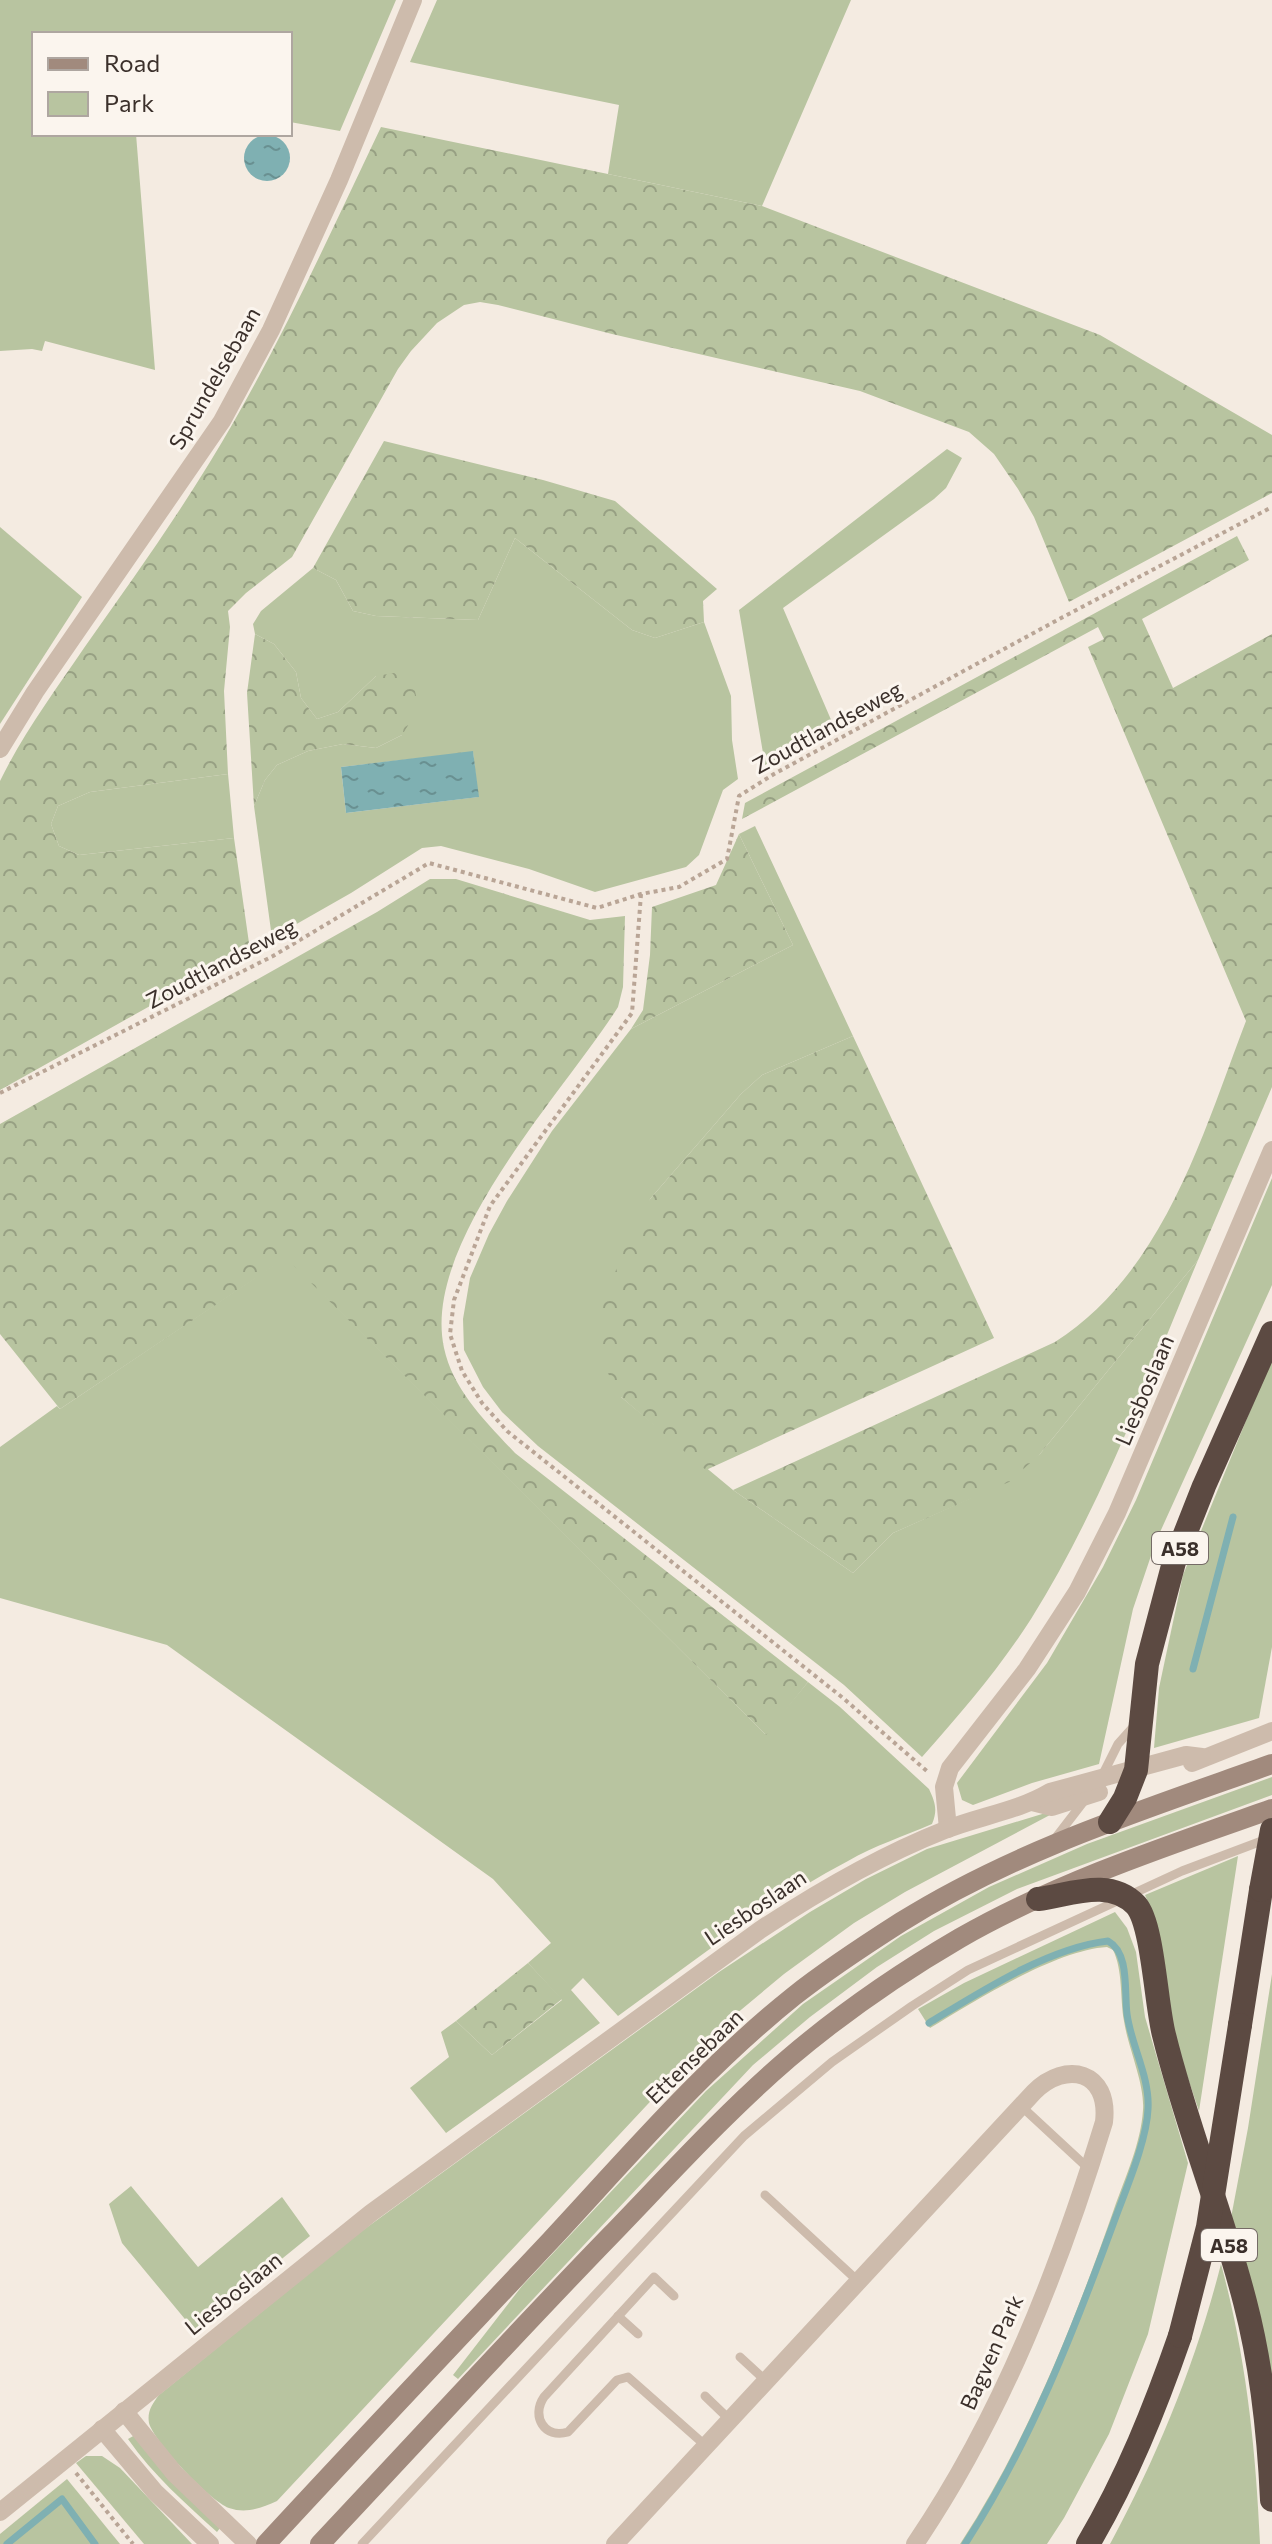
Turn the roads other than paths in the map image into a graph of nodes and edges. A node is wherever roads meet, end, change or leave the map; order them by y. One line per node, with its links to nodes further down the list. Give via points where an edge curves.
1 (413, 0): 2 (street, Sprundelsebaan, via 271,330 222,421)
2 (0, 749)
3 (1272, 1150): 12 (street, Liesboslaan, via 1117,1513 1077,1592 1027,1669 950,1768 944,1787)
4 (1272, 1333): 5 (highway, A58, via 1174,1562 1147,1664)
5 (1142, 1716): 8 (highway, A58); 9 (lane, via 1118,1744)
6 (1272, 1731): 8 (street, Liesboslaan, via 1183,1768)
7 (1272, 1764): 11 (main road, Ettensebaan)
8 (1134, 1777): 9 (street, Liesboslaan); 11 (highway)
9 (1095, 1786): 12 (street, Liesboslaan, via 1050,1792); 15 (lane)
10 (1272, 1809): 17 (main road)
11 (1110, 1822): 15 (main road, Ettensebaan)
12 (948, 1829): 28 (street, Liesboslaan, via 877,1860 760,1930 371,2213)
13 (1272, 1830): 41 (highway, A58, bridge, via 1208,2227 1180,2336 1113,2503)
14 (1272, 1838): 16 (lane)
15 (1049, 1847): 36 (main road, Ettensebaan, via 903,1921 816,1979 745,2039 655,2127)
16 (1126, 1897): 17 (highway, via 1090,1889); 32 (highway, A58, via 1145,1922 1169,2054 1245,2300 1268,2429); 38 (lane, via 954,1979 832,2062 760,2120)
17 (1038, 1899): 37 (main road, via 904,1973 765,2080)
18 (1021, 2106): 19 (lane); 19 (street, Bagven Park, via 1050,2079 1079,2075 1095,2081 1105,2114); 21 (street, Bagven Park)
19 (1089, 2169): 40 (street, Bagven Park, via 998,2399 956,2481)
20 (765, 2195): 21 (lane)
21 (859, 2282): 26 (street, Bagven Park)
22 (674, 2296): 23 (lane, via 654,2277)
23 (615, 2320): 24 (lane); 31 (lane, via 541,2401 537,2412 544,2427 555,2434 568,2432 624,2376)
24 (638, 2334)
25 (740, 2357): 26 (lane)
26 (766, 2381): 29 (street, Bagven Park)
27 (705, 2396): 29 (lane)
28 (124, 2411): 30 (street, Liesboslaan); 35 (street, via 175,2474)
29 (730, 2420): 31 (street, Bagven Park)
30 (102, 2429): 33 (street, Liesboslaan); 34 (street, via 155,2492)
31 (706, 2446): 39 (street, Bagven Park)
32 (1272, 2500)
33 (0, 2512)
34 (210, 2544)
35 (248, 2544)
36 (266, 2544)
37 (320, 2544)
38 (362, 2544)
39 (615, 2544)
40 (915, 2544)
41 (1088, 2544)

